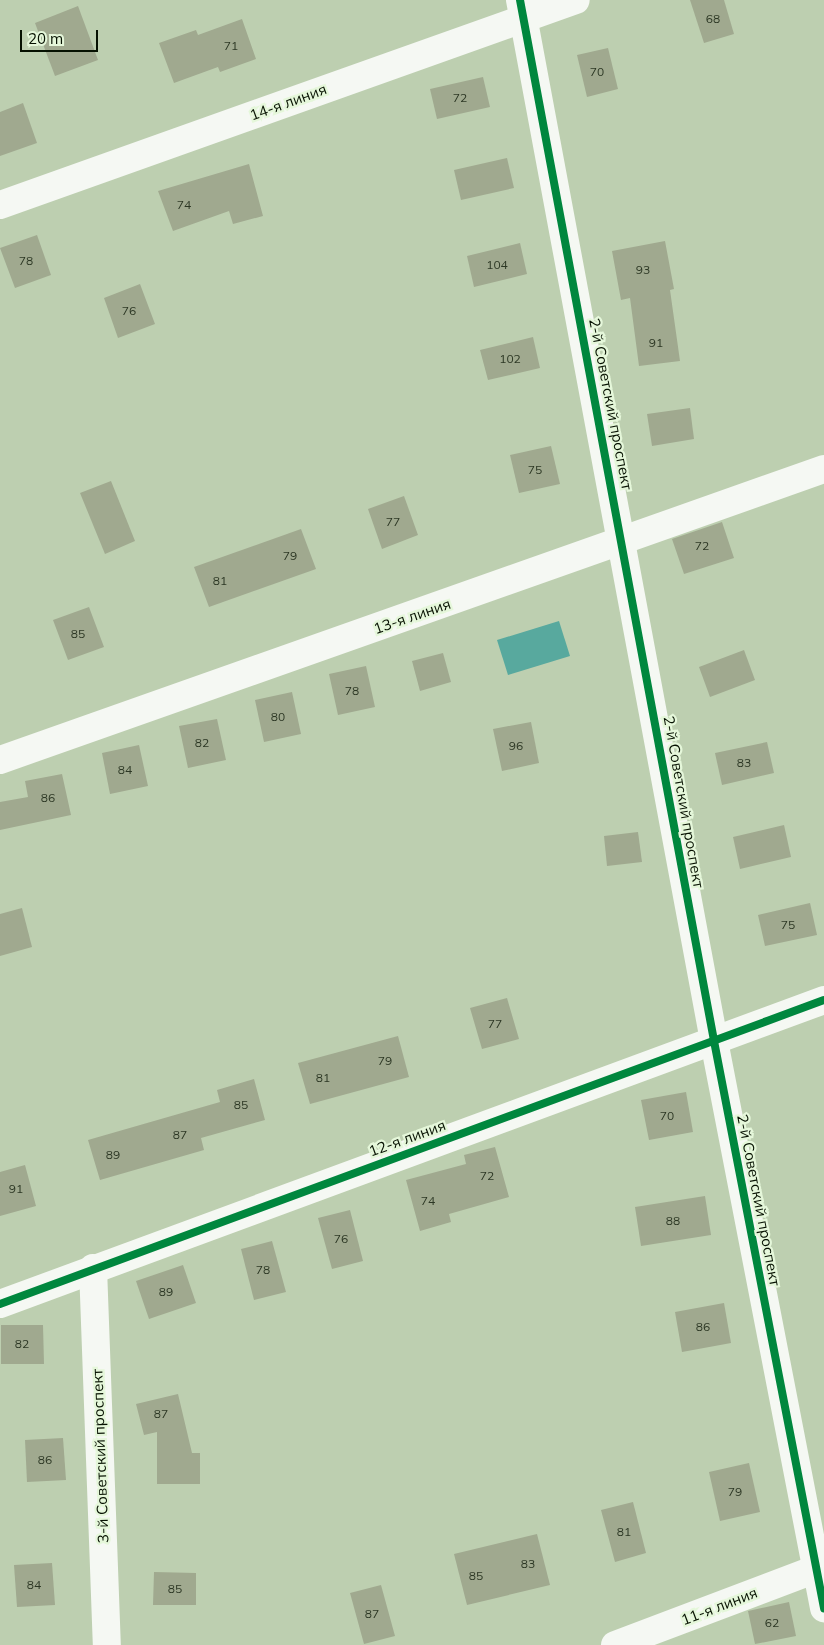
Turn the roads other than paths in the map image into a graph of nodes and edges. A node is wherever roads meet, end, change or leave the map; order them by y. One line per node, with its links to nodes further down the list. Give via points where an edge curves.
1 (576, 0): 2 (street, 14-я линия)
2 (522, 9): 3 (street, 14-я линия); 5 (street, 2-й Советский проспект)
3 (0, 205)
4 (824, 469): 5 (street, 13-я линия)
5 (623, 542): 6 (street, 13-я линия); 8 (street, 2-й Советский проспект)
6 (0, 760)
7 (824, 1000): 8 (street, 12-я линия)
8 (714, 1040): 9 (street, 12-я линия); 11 (street, 2-й Советский проспект)
9 (93, 1268): 10 (street, 12-я линия); 13 (street, 3-й Советский проспект)
10 (0, 1304)
11 (820, 1567): 12 (street, 2-й Советский проспект); 14 (street, 11-я линия)
12 (824, 1608)
13 (108, 1645)
14 (614, 1645)

